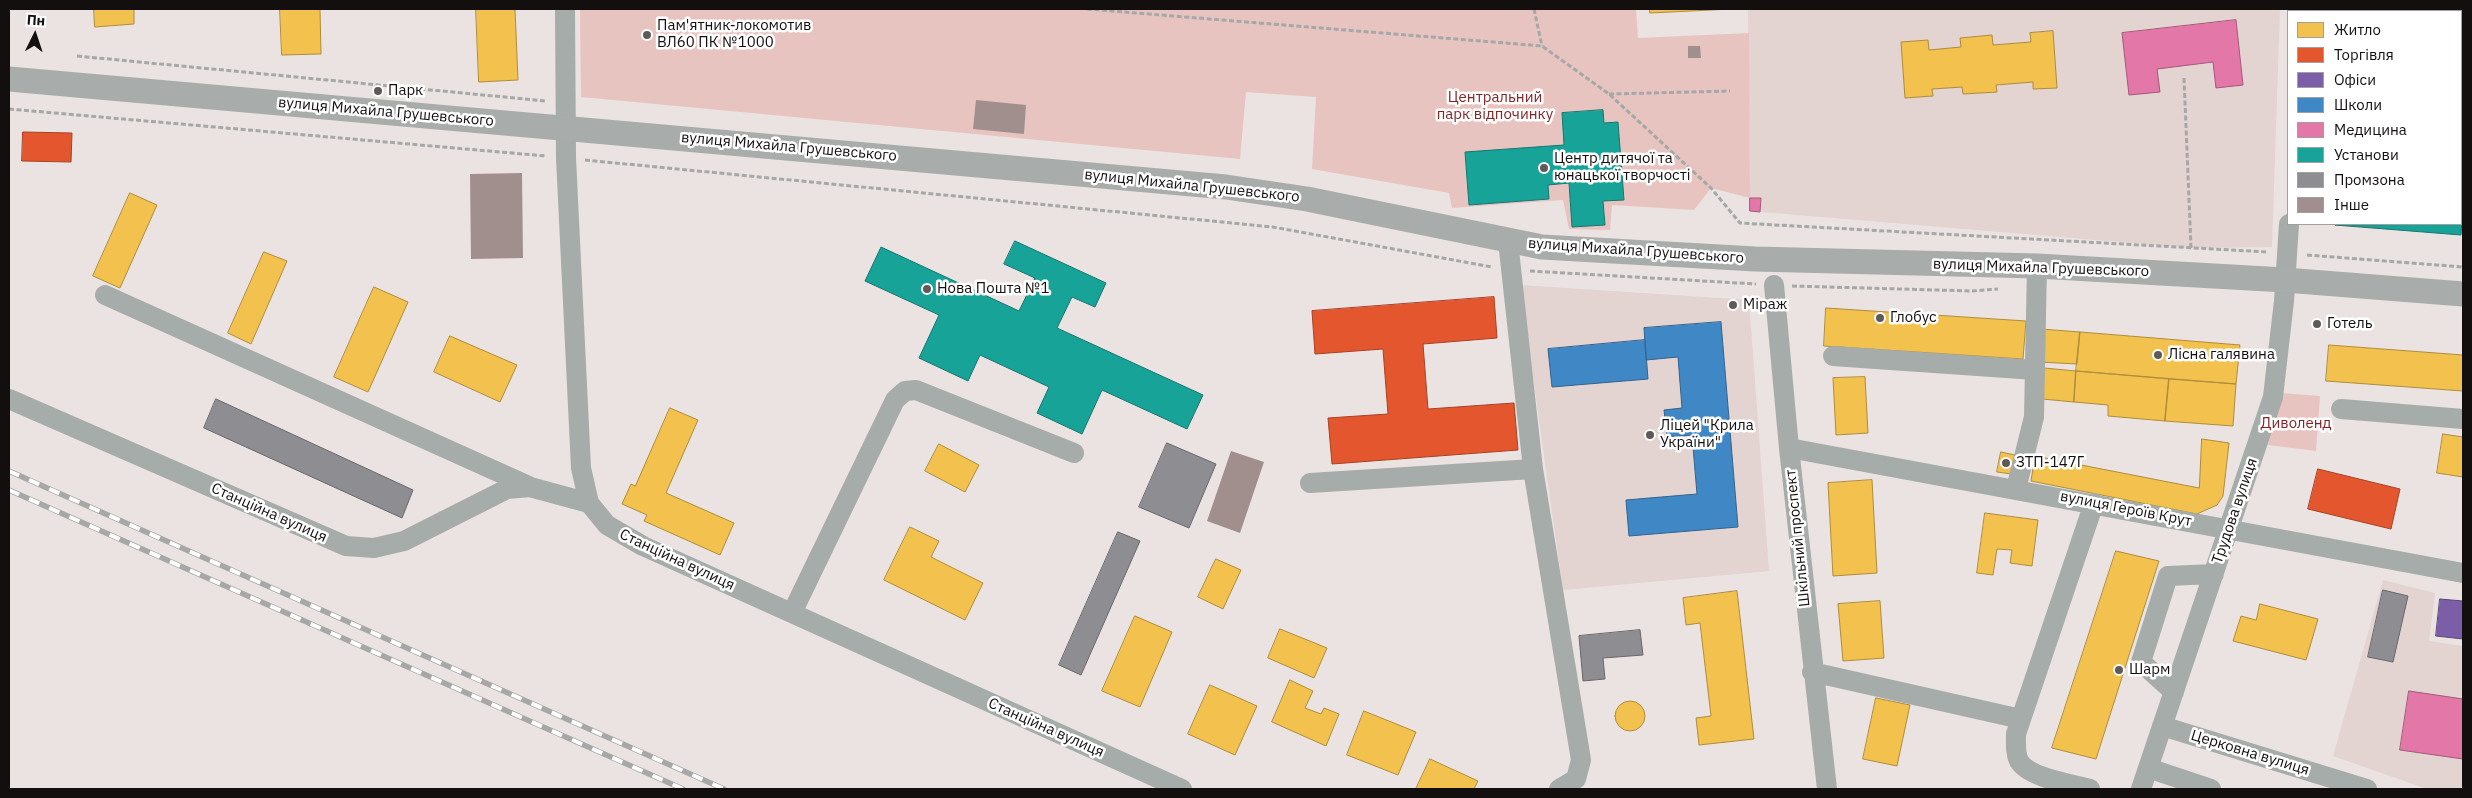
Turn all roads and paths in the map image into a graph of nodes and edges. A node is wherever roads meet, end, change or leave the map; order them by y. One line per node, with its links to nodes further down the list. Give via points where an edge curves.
1 (565, 9): 12 (street)
2 (1087, 9): 4 (path)
3 (1534, 9): 4 (path)
4 (1542, 46): 9 (path)
5 (77, 56): 10 (path)
6 (2184, 78): 16 (path)
7 (9, 79): 12 (main road, вулиця Михайла Грушевського)
8 (1730, 91): 9 (path)
9 (1609, 94): 16 (path, via 1711,188 1740,223)
10 (554, 102)
11 (9, 109): 13 (path)
12 (566, 127): 13 (street); 15 (main road, вулиця Михайла Грушевського, via 1254,190)
13 (566, 158): 20 (path, via 1273,227); 37 (street, via 581,468)
14 (2289, 225): 17 (street, Трудова вулиця)
15 (1508, 241): 18 (main road, вулиця Михайла Грушевського, via 1583,250 1755,259); 20 (street)
16 (2190, 248): 17 (path)
17 (2287, 253): 19 (path); 21 (street, Трудова вулиця)
18 (2037, 266): 21 (main road, вулиця Михайла Грушевського); 27 (street)
19 (2463, 267)
20 (1510, 270): 22 (path); 33 (street)
21 (2286, 280): 25 (main road, вулиця Михайла Грушевського); 39 (street, Трудова вулиця, via 2273,397)
22 (1774, 285): 23 (path); 31 (street, Шкільний проспект)
23 (2000, 289)
24 (105, 294): 35 (street)
25 (2463, 294)
26 (1833, 356): 27 (street)
27 (2035, 370): 36 (street, via 2034,417)
28 (9, 399): 35 (street, Станційна вулиця, via 346,546 374,548 404,541 507,489)
29 (2342, 409): 30 (street)
30 (2463, 419)
31 (1788, 448): 36 (street, вулиця Героїв Крут); 43 (street, Шкільний проспект)
32 (1074, 453): 42 (street, via 916,390 905,391 895,400)
33 (1533, 469): 34 (street); 49 (street, via 1581,760 1576,779)
34 (1310, 483)
35 (530, 487): 37 (street, Станційна вулиця)
36 (2016, 489): 38 (street, вулиця Героїв Крут)
37 (589, 503): 42 (street, Станційна вулиця, via 607,525 643,546)
38 (2094, 503): 39 (street, вулиця Героїв Крут); 45 (street)
39 (2229, 529): 40 (street, вулиця Героїв Крут); 41 (street, Трудова вулиця)
40 (2463, 573)
41 (2214, 574): 44 (street, Трудова вулиця); 44 (street, via 2168,576 2141,662)
42 (792, 613): 48 (street, Станційна вулиця)
43 (1812, 672): 45 (street); 50 (street, Шкільний проспект)
44 (2174, 692): 46 (street, Трудова вулиця)
45 (2021, 719): 51 (street, via 2015,748 2020,762 2031,772)
46 (2162, 726): 47 (street, Трудова вулиця); 54 (street, Церковна вулиця)
47 (2148, 768): 52 (street, Трудова вулиця); 53 (street)
48 (1182, 789)
49 (1558, 789)
50 (1827, 789)
51 (2090, 789)
52 (2141, 789)
53 (2211, 789)
54 (2366, 789)

